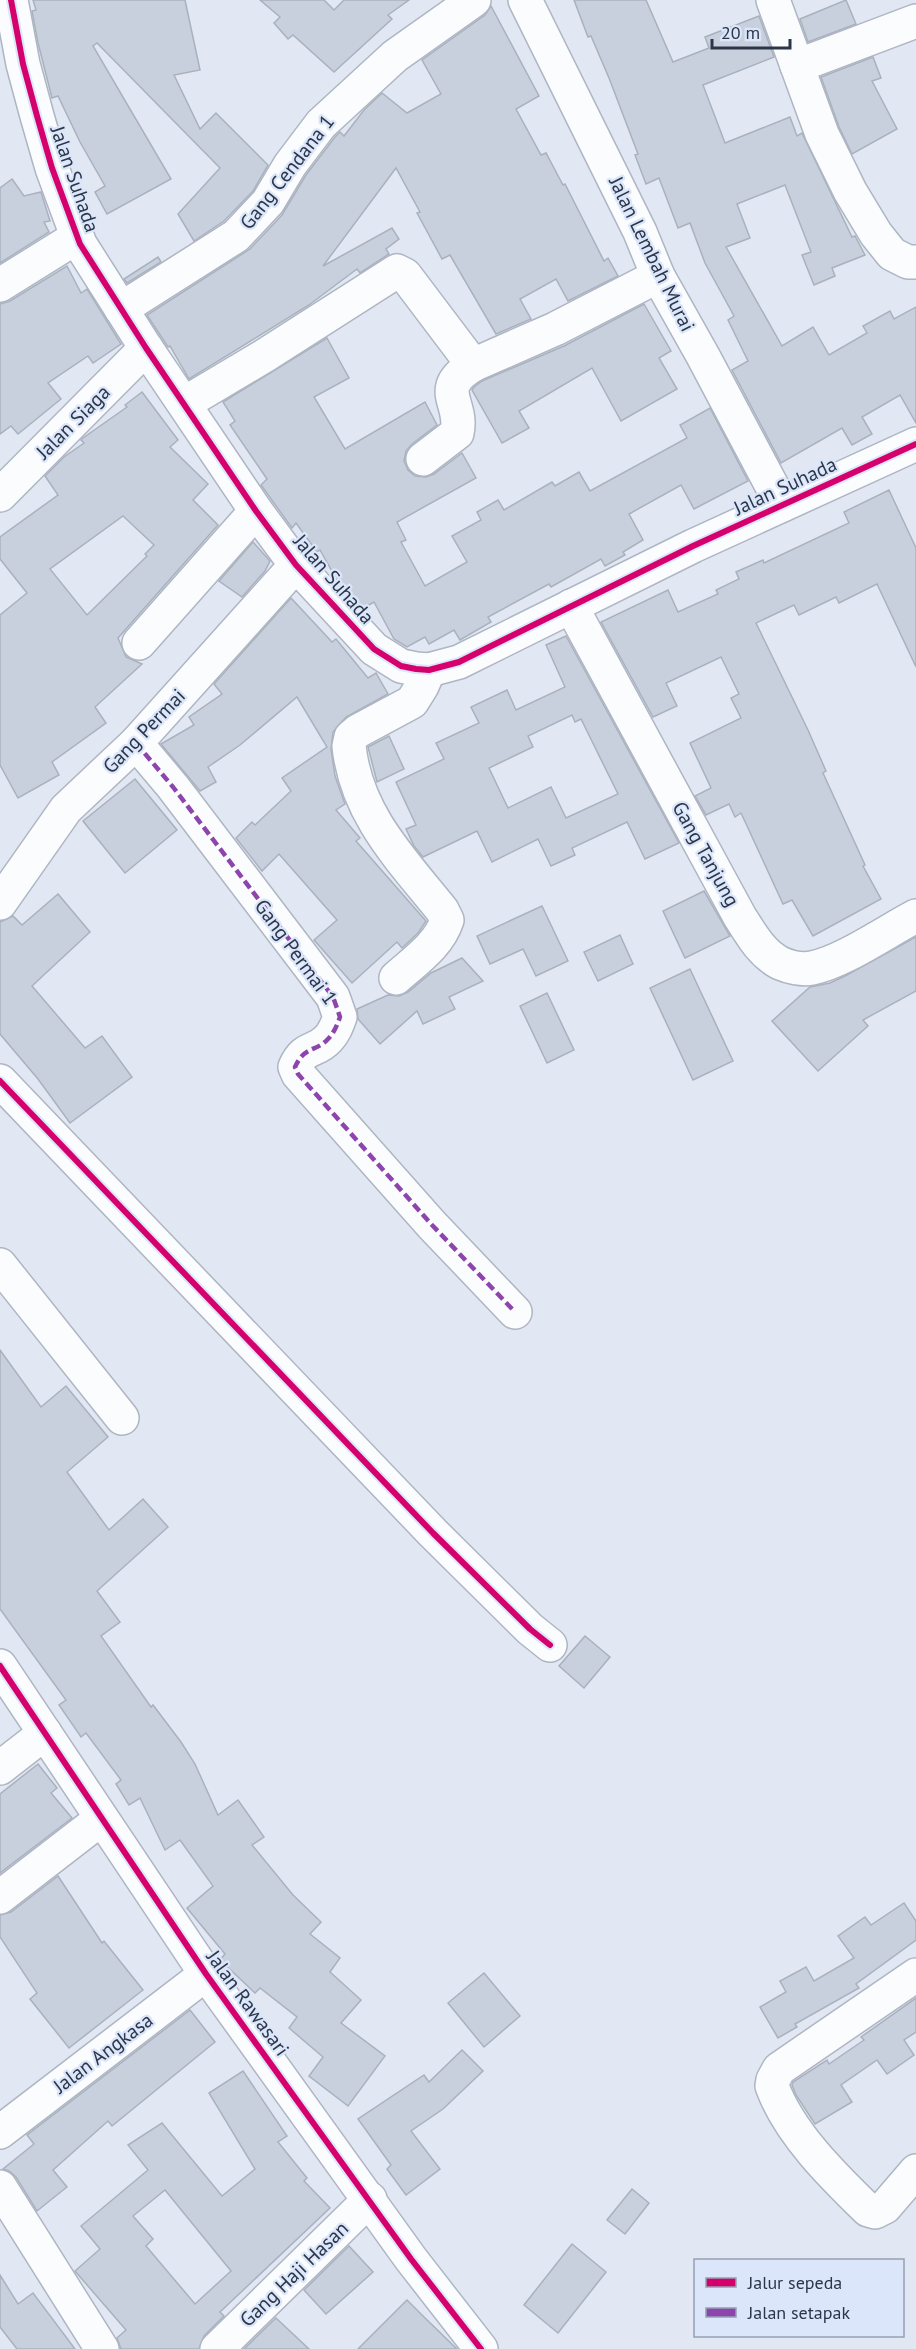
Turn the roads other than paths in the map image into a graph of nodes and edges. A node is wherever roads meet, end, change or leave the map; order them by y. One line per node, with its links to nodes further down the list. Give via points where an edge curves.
1 (11, 0): 7 (street, Jalan Suhada, via 37,116)
2 (474, 0): 11 (street, Gang Cendana 1, via 395,56 338,107 306,142 268,202 236,236)
3 (525, 0): 9 (street, Jalan Lembah Murai)
4 (773, 0): 6 (street)
5 (916, 21): 6 (street)
6 (797, 66): 8 (street, via 834,161 876,234 891,254)
7 (77, 237): 10 (street); 11 (street, Jalan Suhada)
8 (916, 262)
9 (658, 276): 13 (street, via 555,329); 18 (street, Jalan Lembah Murai)
10 (0, 285)
11 (121, 309): 12 (street, Jalan Suhada)
12 (146, 348): 14 (street, Jalan Suhada); 17 (street, Jalan Siaga)
13 (473, 365): 14 (street, via 405,275 397,271); 16 (street, via 457,375 453,386 460,422 458,433)
14 (185, 403): 19 (street, Jalan Suhada)
15 (916, 444): 18 (street, Jalan Suhada)
16 (423, 459)
17 (6, 479)
18 (782, 505): 21 (street, Jalan Suhada)
19 (256, 511): 20 (street, Jalan Suhada); 22 (street)
20 (296, 565): 23 (street, Jalan Suhada, via 374,649 401,666); 24 (street, Gang Permai)
21 (571, 606): 23 (street, Jalan Suhada, via 459,662); 26 (street, Gang Tanjung, via 740,917 765,952 779,963 811,969)
22 (139, 643)
23 (429, 670): 27 (street, via 412,702 358,731 349,746 361,799 388,844 447,920 436,942)
24 (136, 743): 25 (street, Gang Permai, via 66,809); 30 (street, Gang Permai 1, via 333,997 340,1017 335,1028 327,1040 300,1054 295,1067 298,1074 432,1225)
25 (0, 903)
26 (916, 916)
27 (396, 978)
28 (0, 1081): 32 (street, via 433,1533)
29 (0, 1265): 31 (street)
30 (515, 1311)
31 (122, 1418)
32 (550, 1645)
33 (0, 1666): 34 (street, Jalan Rawasari)
34 (45, 1733): 35 (street); 36 (street, Jalan Rawasari)
35 (0, 1768)
36 (101, 1819): 37 (street); 38 (street, Jalan Rawasari)
37 (0, 1897)
38 (206, 1974): 40 (street, Jalan Angkasa); 43 (street, Jalan Rawasari)
39 (916, 1975): 41 (street, via 779,2069 772,2086 797,2131 868,2210 875,2212 885,2207)
40 (0, 2132)
41 (916, 2171)
42 (0, 2187): 44 (street)
43 (370, 2199): 45 (street, Gang Haji Hasan); 46 (street, Jalan Rawasari)
44 (102, 2349)
45 (217, 2349)
46 (481, 2349)

